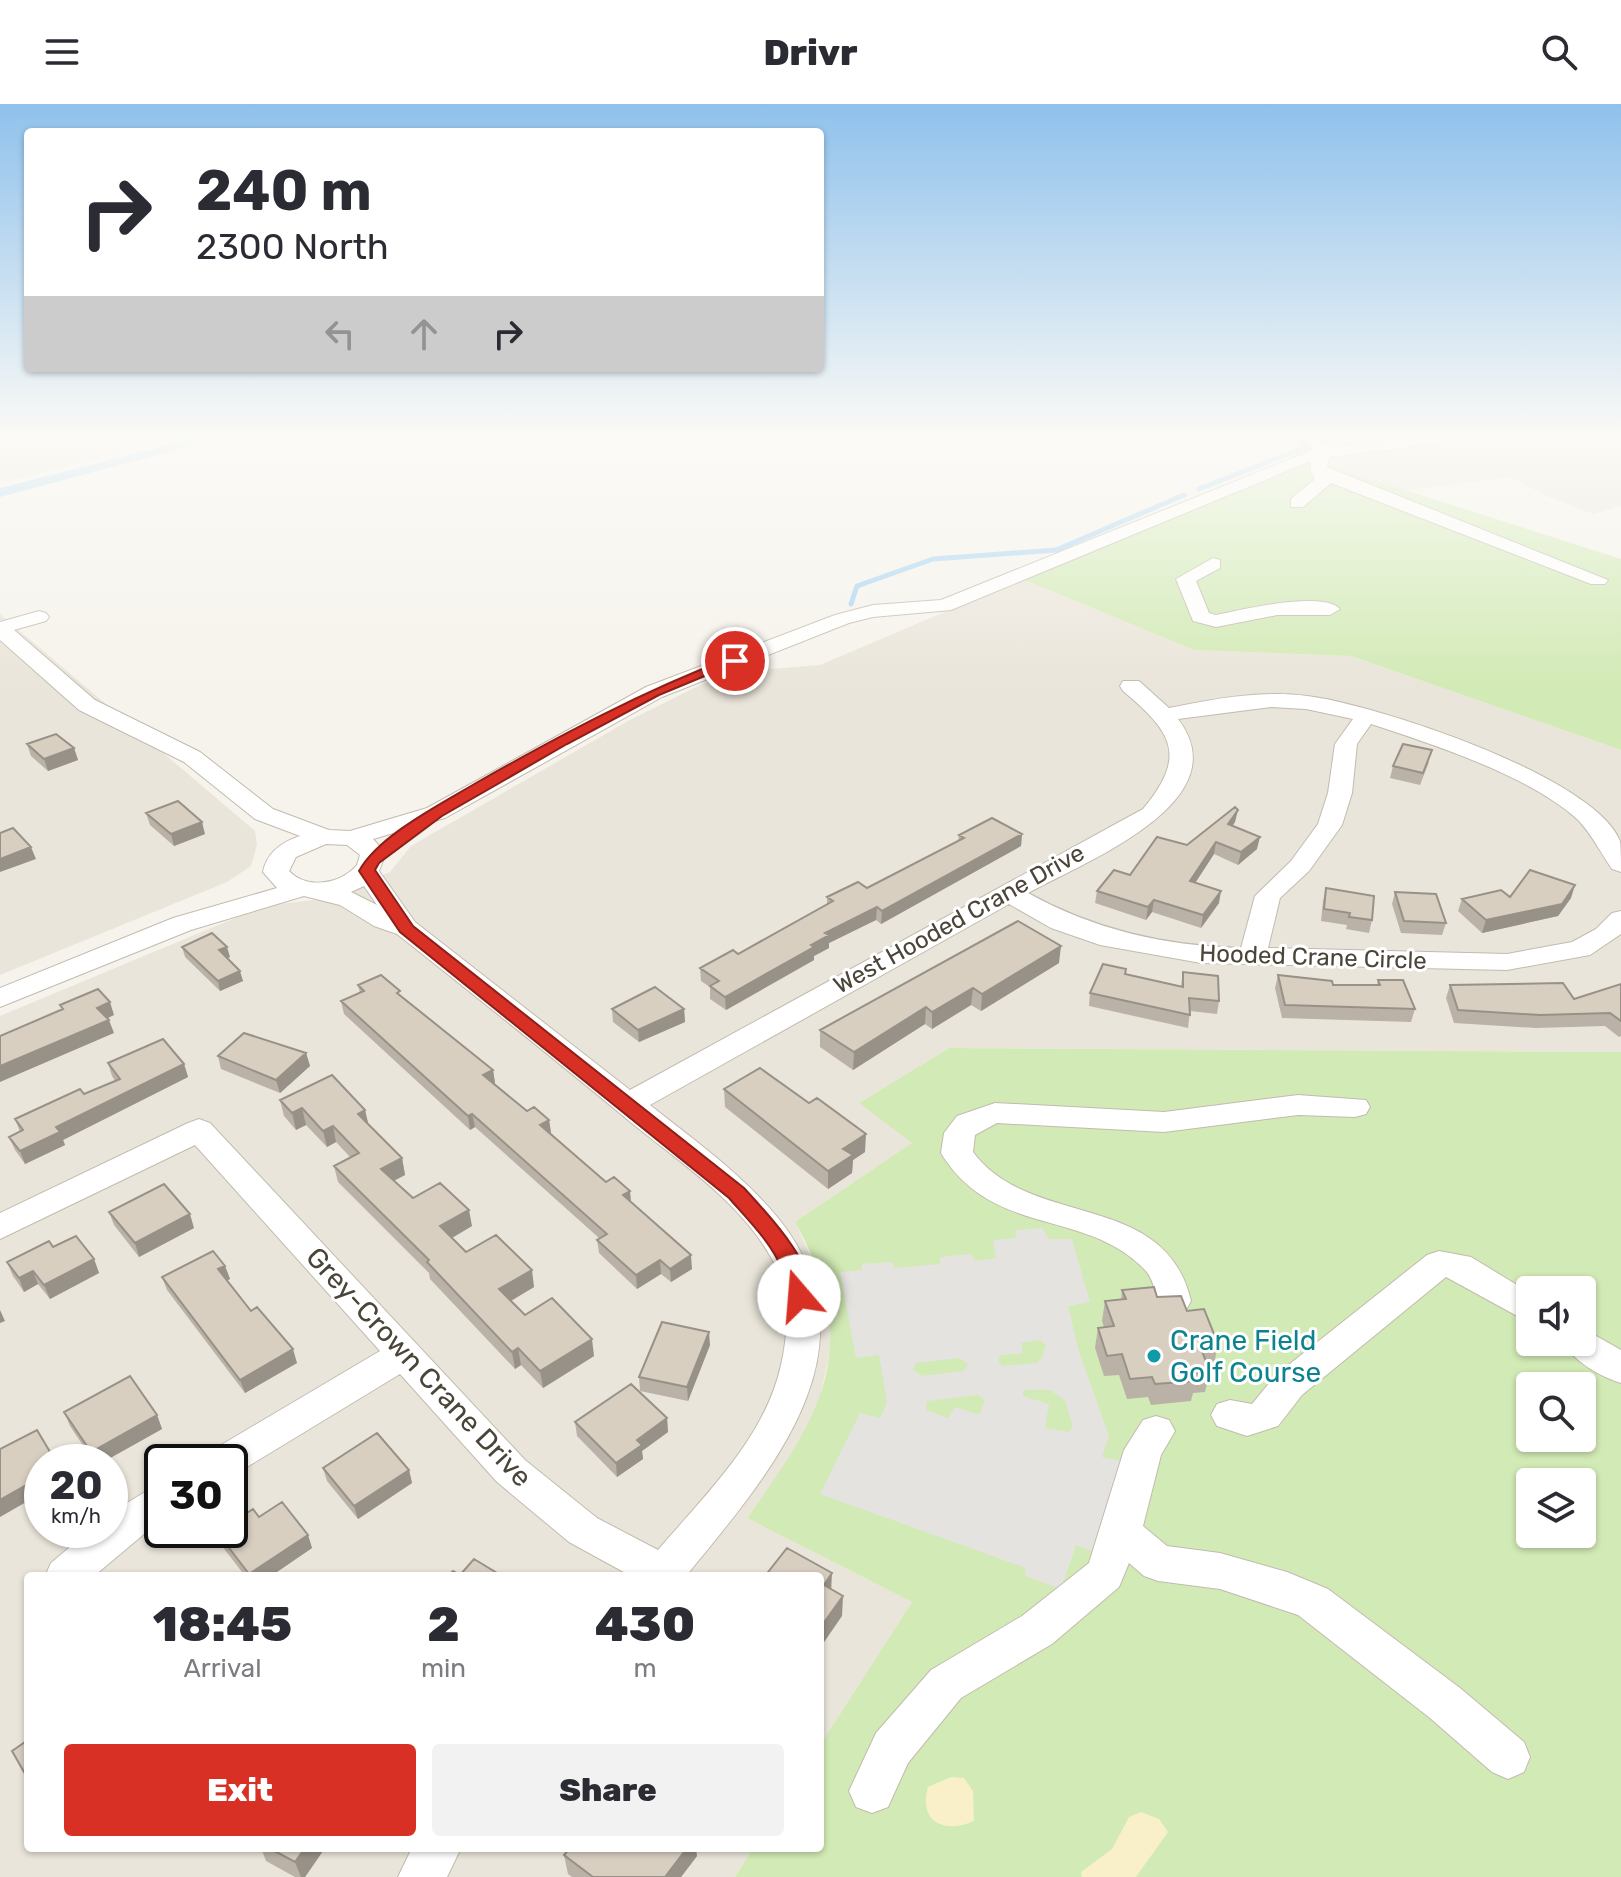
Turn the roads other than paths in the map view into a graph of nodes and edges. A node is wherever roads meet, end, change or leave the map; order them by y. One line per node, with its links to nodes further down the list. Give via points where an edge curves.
1 (1152, 522): 11 (street, via 944,606 857,614 654,692)
2 (1467, 522): 4 (street)
3 (1213, 564): 5 (street, via 1186,579 1200,617 1216,621 1277,609)
4 (1598, 580)
5 (1330, 609)
6 (39, 617): 7 (street)
7 (0, 628): 12 (street, via 87,705 192,757)
8 (1131, 686): 9 (street, West Hooded Crane Drive)
9 (1167, 715): 10 (street, via 1260,701 1309,702); 18 (street, West Hooded Crane Drive, via 1181,743 1184,769 1152,814)
10 (1366, 716): 15 (street, via 1516,775 1576,806 1605,834); 22 (street, via 1346,744 1330,825 1300,866 1268,896)
11 (436, 813): 13 (street); 16 (street)
12 (264, 814): 13 (street); 14 (street, via 280,844)
13 (339, 838): 14 (street, via 300,844); 16 (street, via 369,847)
14 (278, 864): 17 (street, via 289,885); 20 (street)
15 (1621, 864)
16 (370, 866): 17 (street, via 345,884); 21 (street)
17 (308, 889): 20 (street); 21 (street, via 349,899)
18 (1006, 892): 22 (street, Hooded Crane Circle, via 1060,922 1110,939 1201,955); 24 (street, West Hooded Crane Drive)
19 (1621, 919): 22 (street, Hooded Crane Circle, via 1580,949 1507,962)
20 (182, 924): 23 (street)
21 (406, 928): 24 (street)
22 (1252, 957)
23 (4, 990)
24 (628, 1104): 39 (street, via 736,1193 774,1234 796,1273 803,1318 797,1375 782,1414 752,1462)
25 (1355, 1107): 27 (street, via 1298,1105 1152,1122 995,1113 968,1123 956,1144 970,1173 1036,1207 1143,1248 1161,1265)
26 (0, 1227): 30 (street, Grey-Crown Crane Drive, via 199,1130)
27 (1174, 1301)
28 (1516, 1301): 32 (street, via 1459,1266 1439,1264 1289,1385 1265,1415 1247,1421)
29 (1596, 1352): 31 (street)
30 (404, 1354): 34 (street); 38 (street, Grey-Crown Crane Drive, via 511,1471 583,1530)
31 (1621, 1369)
32 (1230, 1415)
33 (1156, 1431): 36 (street, via 1143,1450)
34 (248, 1448)
35 (144, 1510): 37 (street)
36 (1123, 1525): 40 (street, via 1129,1538 1158,1563 1220,1571 1313,1602); 41 (street, via 1105,1574 1037,1630 946,1684 892,1748)
37 (70, 1572)
38 (657, 1572)
39 (664, 1572)
40 (1508, 1757)
41 (872, 1791)
42 (436, 1852): 43 (street)
43 (421, 1877)

